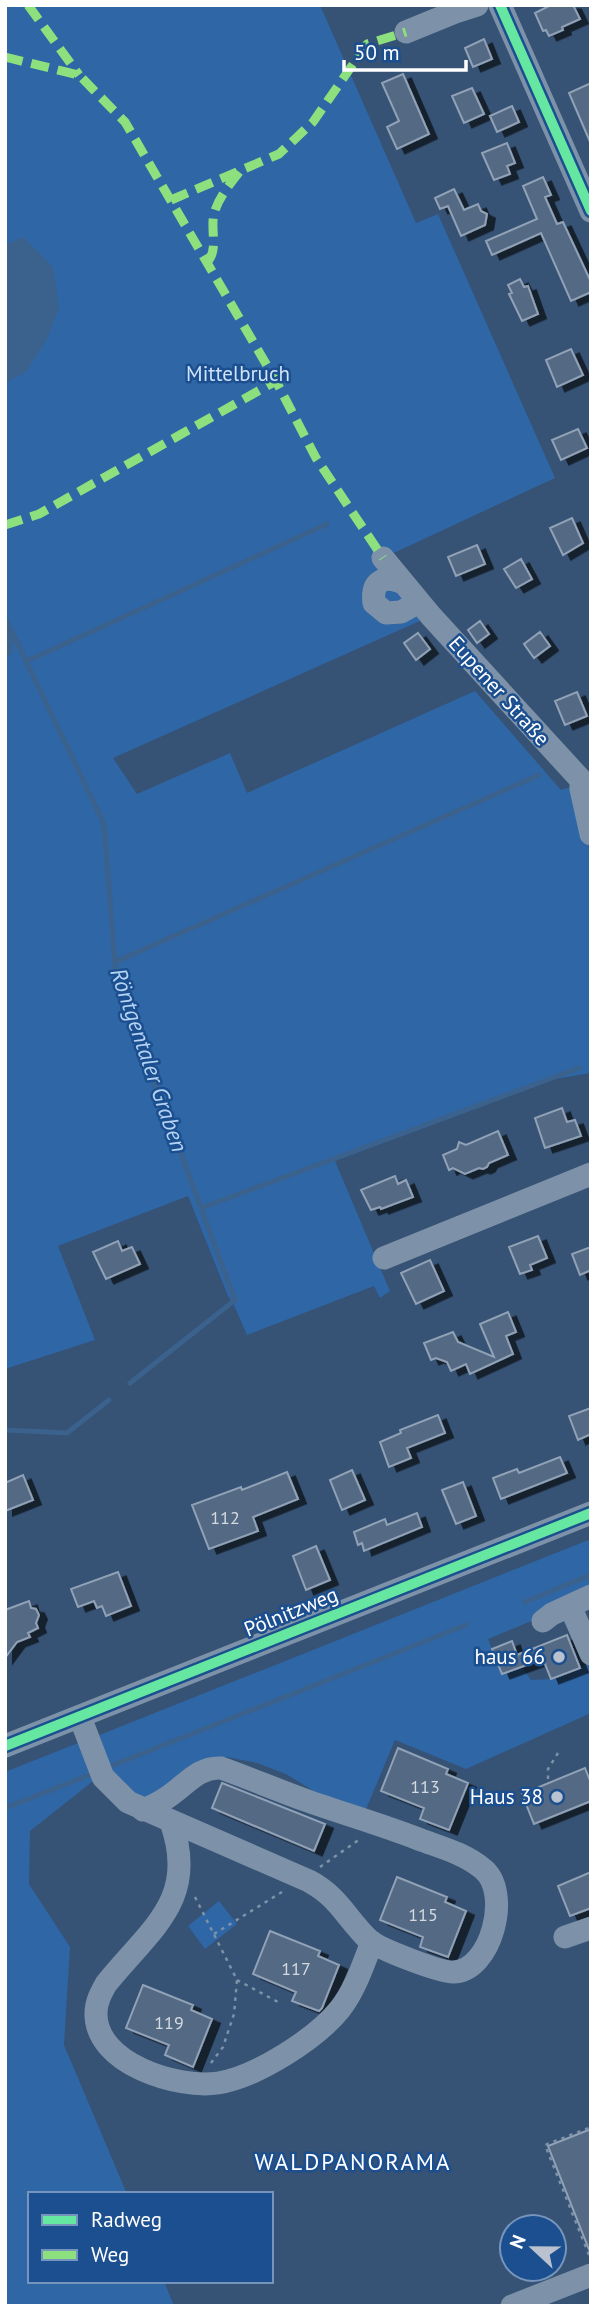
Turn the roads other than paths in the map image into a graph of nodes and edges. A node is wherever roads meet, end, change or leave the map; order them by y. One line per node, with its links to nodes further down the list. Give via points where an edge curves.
1 (477, 5): 3 (street)
2 (500, 5): 4 (street)
3 (406, 32)
4 (591, 211)
5 (383, 558): 6 (street, Eupener Straße)
6 (403, 583): 7 (street, Eupener Straße); 7 (street, via 382,580 376,585 374,603 386,613 401,612)
7 (419, 602): 8 (street, Eupener Straße)
8 (586, 775): 9 (street, Eupener Straße)
9 (591, 834)
10 (591, 1174): 11 (street)
11 (384, 1258)
12 (591, 1513): 16 (street, Pölnitzweg)
13 (580, 1601): 14 (street); 15 (street)
14 (543, 1621)
15 (591, 1654)
16 (80, 1717): 17 (street, Pölnitzweg); 18 (street, via 103,1777)
17 (5, 1746)
18 (143, 1810): 19 (street); 22 (street, via 204,1770 221,1768 466,1856 486,1871 493,1883 497,1913 480,1957 466,1969 439,1970)
19 (171, 1822): 22 (street, via 325,1889); 22 (street, via 180,1869 170,1906 106,1983 96,2013 97,2026 108,2045 136,2067 196,2083 217,2083 260,2068 315,2032 339,2010)
20 (591, 1928): 21 (street)
21 (565, 1937)
22 (372, 1942)
23 (591, 2275): 24 (street)
24 (512, 2306)

